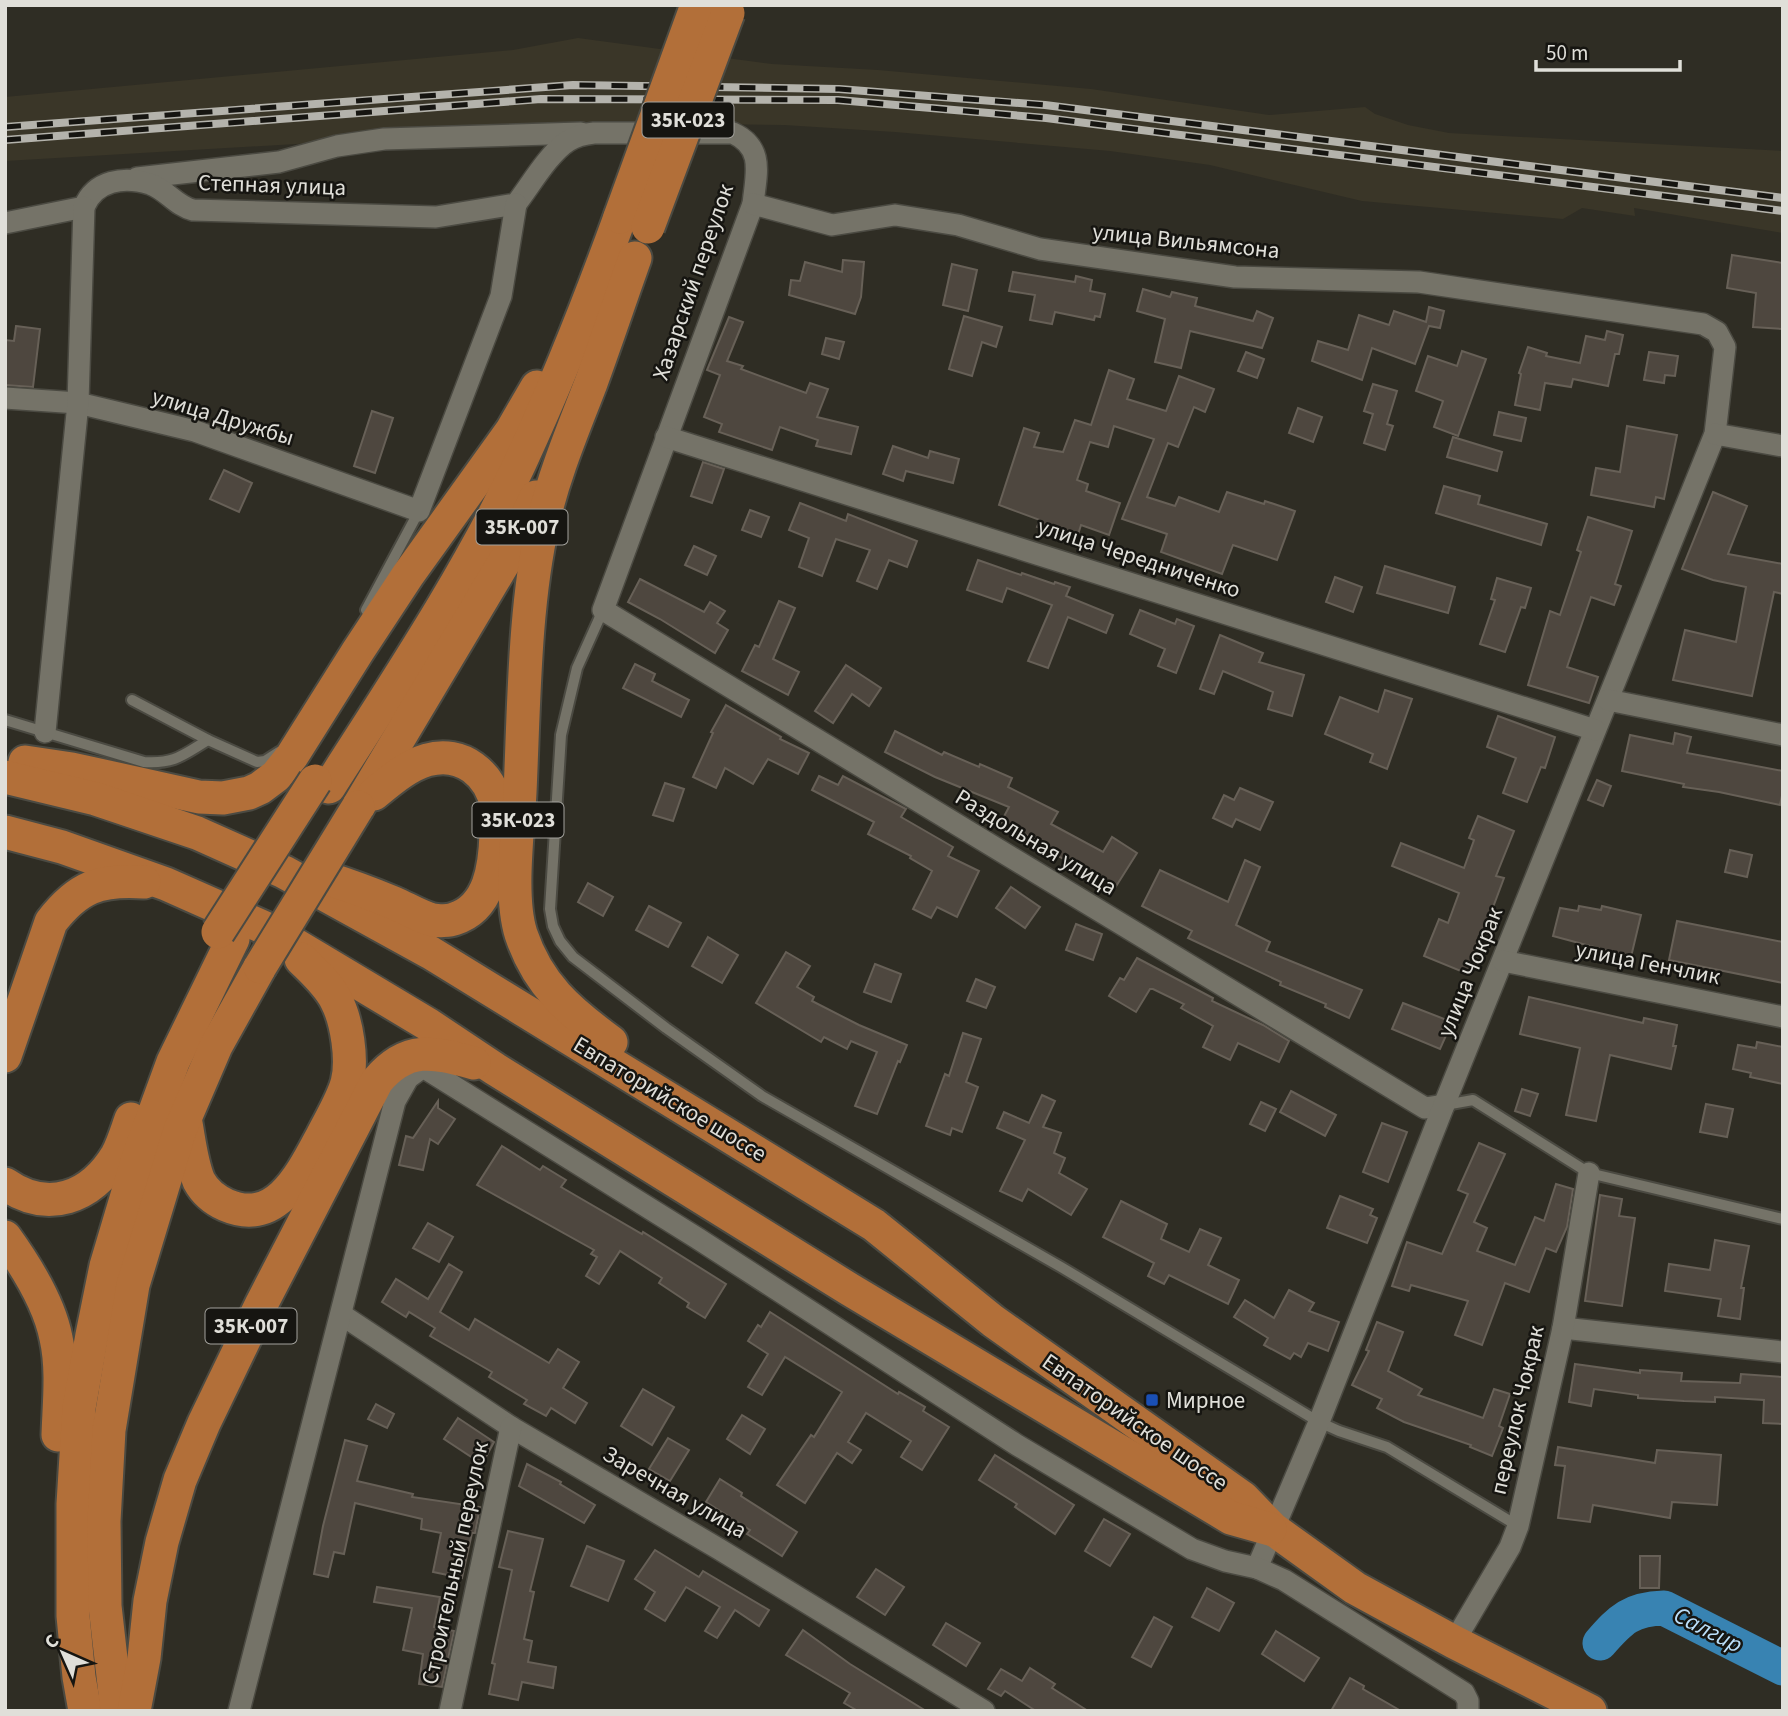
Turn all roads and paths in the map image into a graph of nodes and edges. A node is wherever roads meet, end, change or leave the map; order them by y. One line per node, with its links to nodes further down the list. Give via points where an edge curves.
1 (713, 7): 7 (main road, 35К-023, bridge)
2 (594, 132): 3 (street, via 384,139 279,162); 4 (street, Хазарский переулок, via 567,141); 5 (street, Хазарский переулок, via 733,133 743,138 755,155)
3 (121, 180): 4 (street, Степная улица, via 152,185 181,207 193,210 436,217); 6 (street, via 102,184)
4 (516, 204): 17 (street, via 500,296)
5 (753, 204): 10 (street, улица Вильямсона, via 832,225 895,215 957,225 1040,249 1235,277 1419,282); 15 (street, Хазарский переулок)
6 (84, 207): 8 (street); 13 (street)
7 (634, 222): 9 (main road, 35К-007)
8 (5, 223)
9 (621, 256): 11 (main road); 30 (main road, via 482,537 424,636); 31 (main road, 35К-007, via 562,442 512,549); 46 (main road, 35К-023, via 591,383 561,457 542,525 531,599 523,733 516,900 520,931 547,986 578,1017)
10 (1703, 324): 14 (street, улица Чокрак, via 1717,332 1725,347)
11 (537, 387): 28 (main road, via 292,756 260,788 223,798 199,797 72,769); 30 (main road, via 486,493)
12 (5, 398): 13 (street, улица Дружбы)
13 (78, 403): 17 (street, улица Дружбы, via 195,431); 25 (street)
14 (1715, 434): 16 (street); 22 (street, улица Чокрак)
15 (666, 436): 18 (street, Хазарский переулок); 24 (street, улица Чередниченко)
16 (1783, 446)
17 (419, 511): 19 (lane)
18 (603, 610): 41 (street, Раздольная улица, via 1425,1108); 51 (lane, via 577,668 561,735 550,909 556,933 573,957 762,1096)
19 (357, 626)
20 (317, 694): 27 (lane, via 290,739 265,761 257,762)
21 (132, 700): 27 (lane)
22 (1608, 700): 24 (street, улица Чокрак); 26 (street)
23 (5, 720): 25 (lane)
24 (1595, 730): 37 (street, улица Чокрак)
25 (45, 732): 27 (lane, via 144,762 163,763)
26 (1783, 735)
27 (208, 740)
28 (5, 762)
29 (5, 777): 33 (main road, Евпаторийское шоссе, via 96,799)
30 (322, 784): 36 (main road)
31 (358, 807): 33 (main road, via 404,771 427,760 445,757 471,765 484,777 497,809 496,849 482,900 453,919 434,920); 42 (main road, bridge, via 216,1046)
32 (5, 832): 34 (main road, Евпаторийское шоссе, via 62,847)
33 (198, 833): 46 (main road, Евпаторийское шоссе, via 284,872 431,953)
34 (178, 889): 35 (main road, Евпаторийское шоссе); 39 (main road, via 124,881 99,884 64,905 51,922)
35 (272, 931): 40 (main road, Евпаторийское шоссе); 42 (main road, via 326,985 344,1023 347,1083 329,1122 292,1187 270,1205 250,1212 213,1199 200,1182)
36 (225, 936): 44 (main road, via 186,993 117,1154 102,1174 82,1192 62,1199 39,1199); 56 (main road, via 139,1155 106,1266 79,1408)
37 (1503, 961): 38 (street, улица Генчлик); 41 (street, улица Чокрак)
38 (1783, 1017)
39 (5, 1056)
40 (495, 1069): 54 (main road, Евпаторийское шоссе, via 1209,1505 1231,1517); 60 (main road, 35К-007, via 424,1052 394,1064 377,1081 262,1303 180,1480 150,1601)
41 (1444, 1105): 43 (lane, via 1473,1100); 51 (street, улица Чокрак)
42 (185, 1118): 59 (main road, via 133,1284 109,1430 105,1606)
43 (1589, 1173): 45 (lane); 49 (street, переулок Чокрак)
44 (5, 1184)
45 (1783, 1219)
46 (874, 1225): 54 (main road, Евпаторийское шоссе, via 993,1321 1244,1498)
47 (5, 1237): 56 (main road, via 42,1299 56,1338 55,1532)
48 (342, 1315): 52 (street, Заречная улица); 55 (street, via 396,1101 408,1078 423,1067 1017,1445 1192,1549); 61 (street)
49 (1563, 1328): 50 (street); 53 (street, переулок Чокрак)
50 (1783, 1352)
51 (1319, 1422): 53 (lane, via 1387,1447); 54 (street, улица Чокрак)
52 (511, 1427): 62 (street, Строительный переулок); 63 (street, Заречная улица)
53 (1518, 1526): 57 (street, переулок Чокрак)
54 (1273, 1529): 55 (street, улица Чокрак); 57 (main road, Евпаторийское шоссе, via 1355,1588)
55 (1257, 1568): 64 (street, via 1284,1580 1464,1693)
56 (73, 1616): 58 (main road)
57 (1454, 1642): 65 (main road, Евпаторийское шоссе)
58 (85, 1711)
59 (117, 1711)
60 (134, 1711)
61 (239, 1711)
62 (450, 1711)
63 (984, 1711)
64 (1468, 1711)
65 (1590, 1711)

